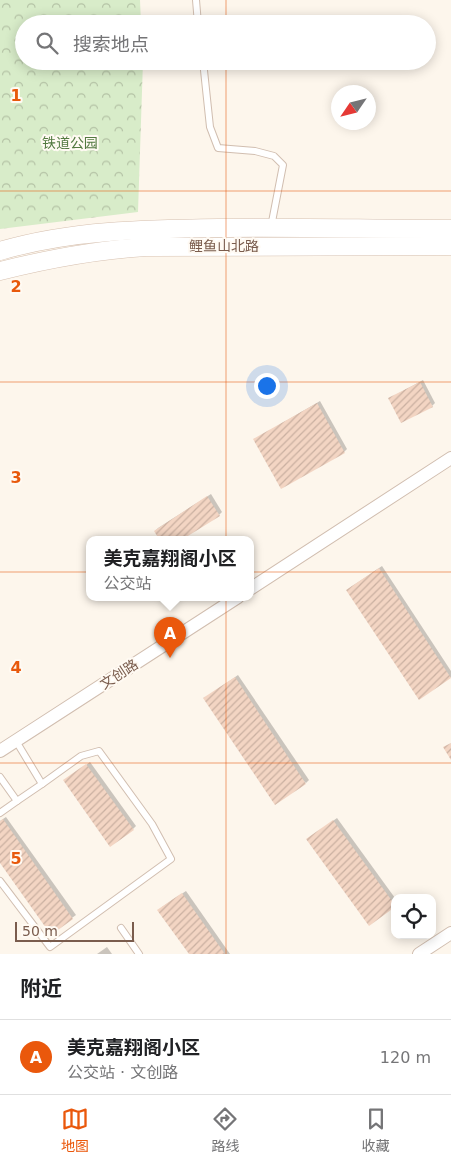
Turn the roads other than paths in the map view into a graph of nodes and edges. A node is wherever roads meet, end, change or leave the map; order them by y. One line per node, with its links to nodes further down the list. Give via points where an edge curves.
1 (196, 0): 2 (lane)
2 (197, 15)
3 (204, 70): 4 (lane, via 210,127 218,148 255,151 274,156 283,165)
4 (271, 228): 5 (main road, 鲤鱼山北路); 6 (main road, 鲤鱼山北路, via 122,230 73,235)
5 (450, 240): 7 (main road, 鲤鱼山北路, via 116,249)
6 (0, 251)
7 (0, 271)
8 (451, 458): 9 (street)
9 (254, 586)
10 (232, 601): 11 (street, 文创路)
11 (16, 741): 12 (street, 文创路); 14 (lane)
12 (0, 752)
13 (0, 777): 15 (lane)
14 (42, 784): 15 (lane); 17 (lane, via 81,756 98,751 152,824 171,859 50,946)
15 (17, 801): 16 (lane)
16 (0, 813)
17 (0, 880)
18 (121, 928): 20 (lane)
19 (451, 933): 21 (street)
20 (139, 954)
21 (419, 954)

